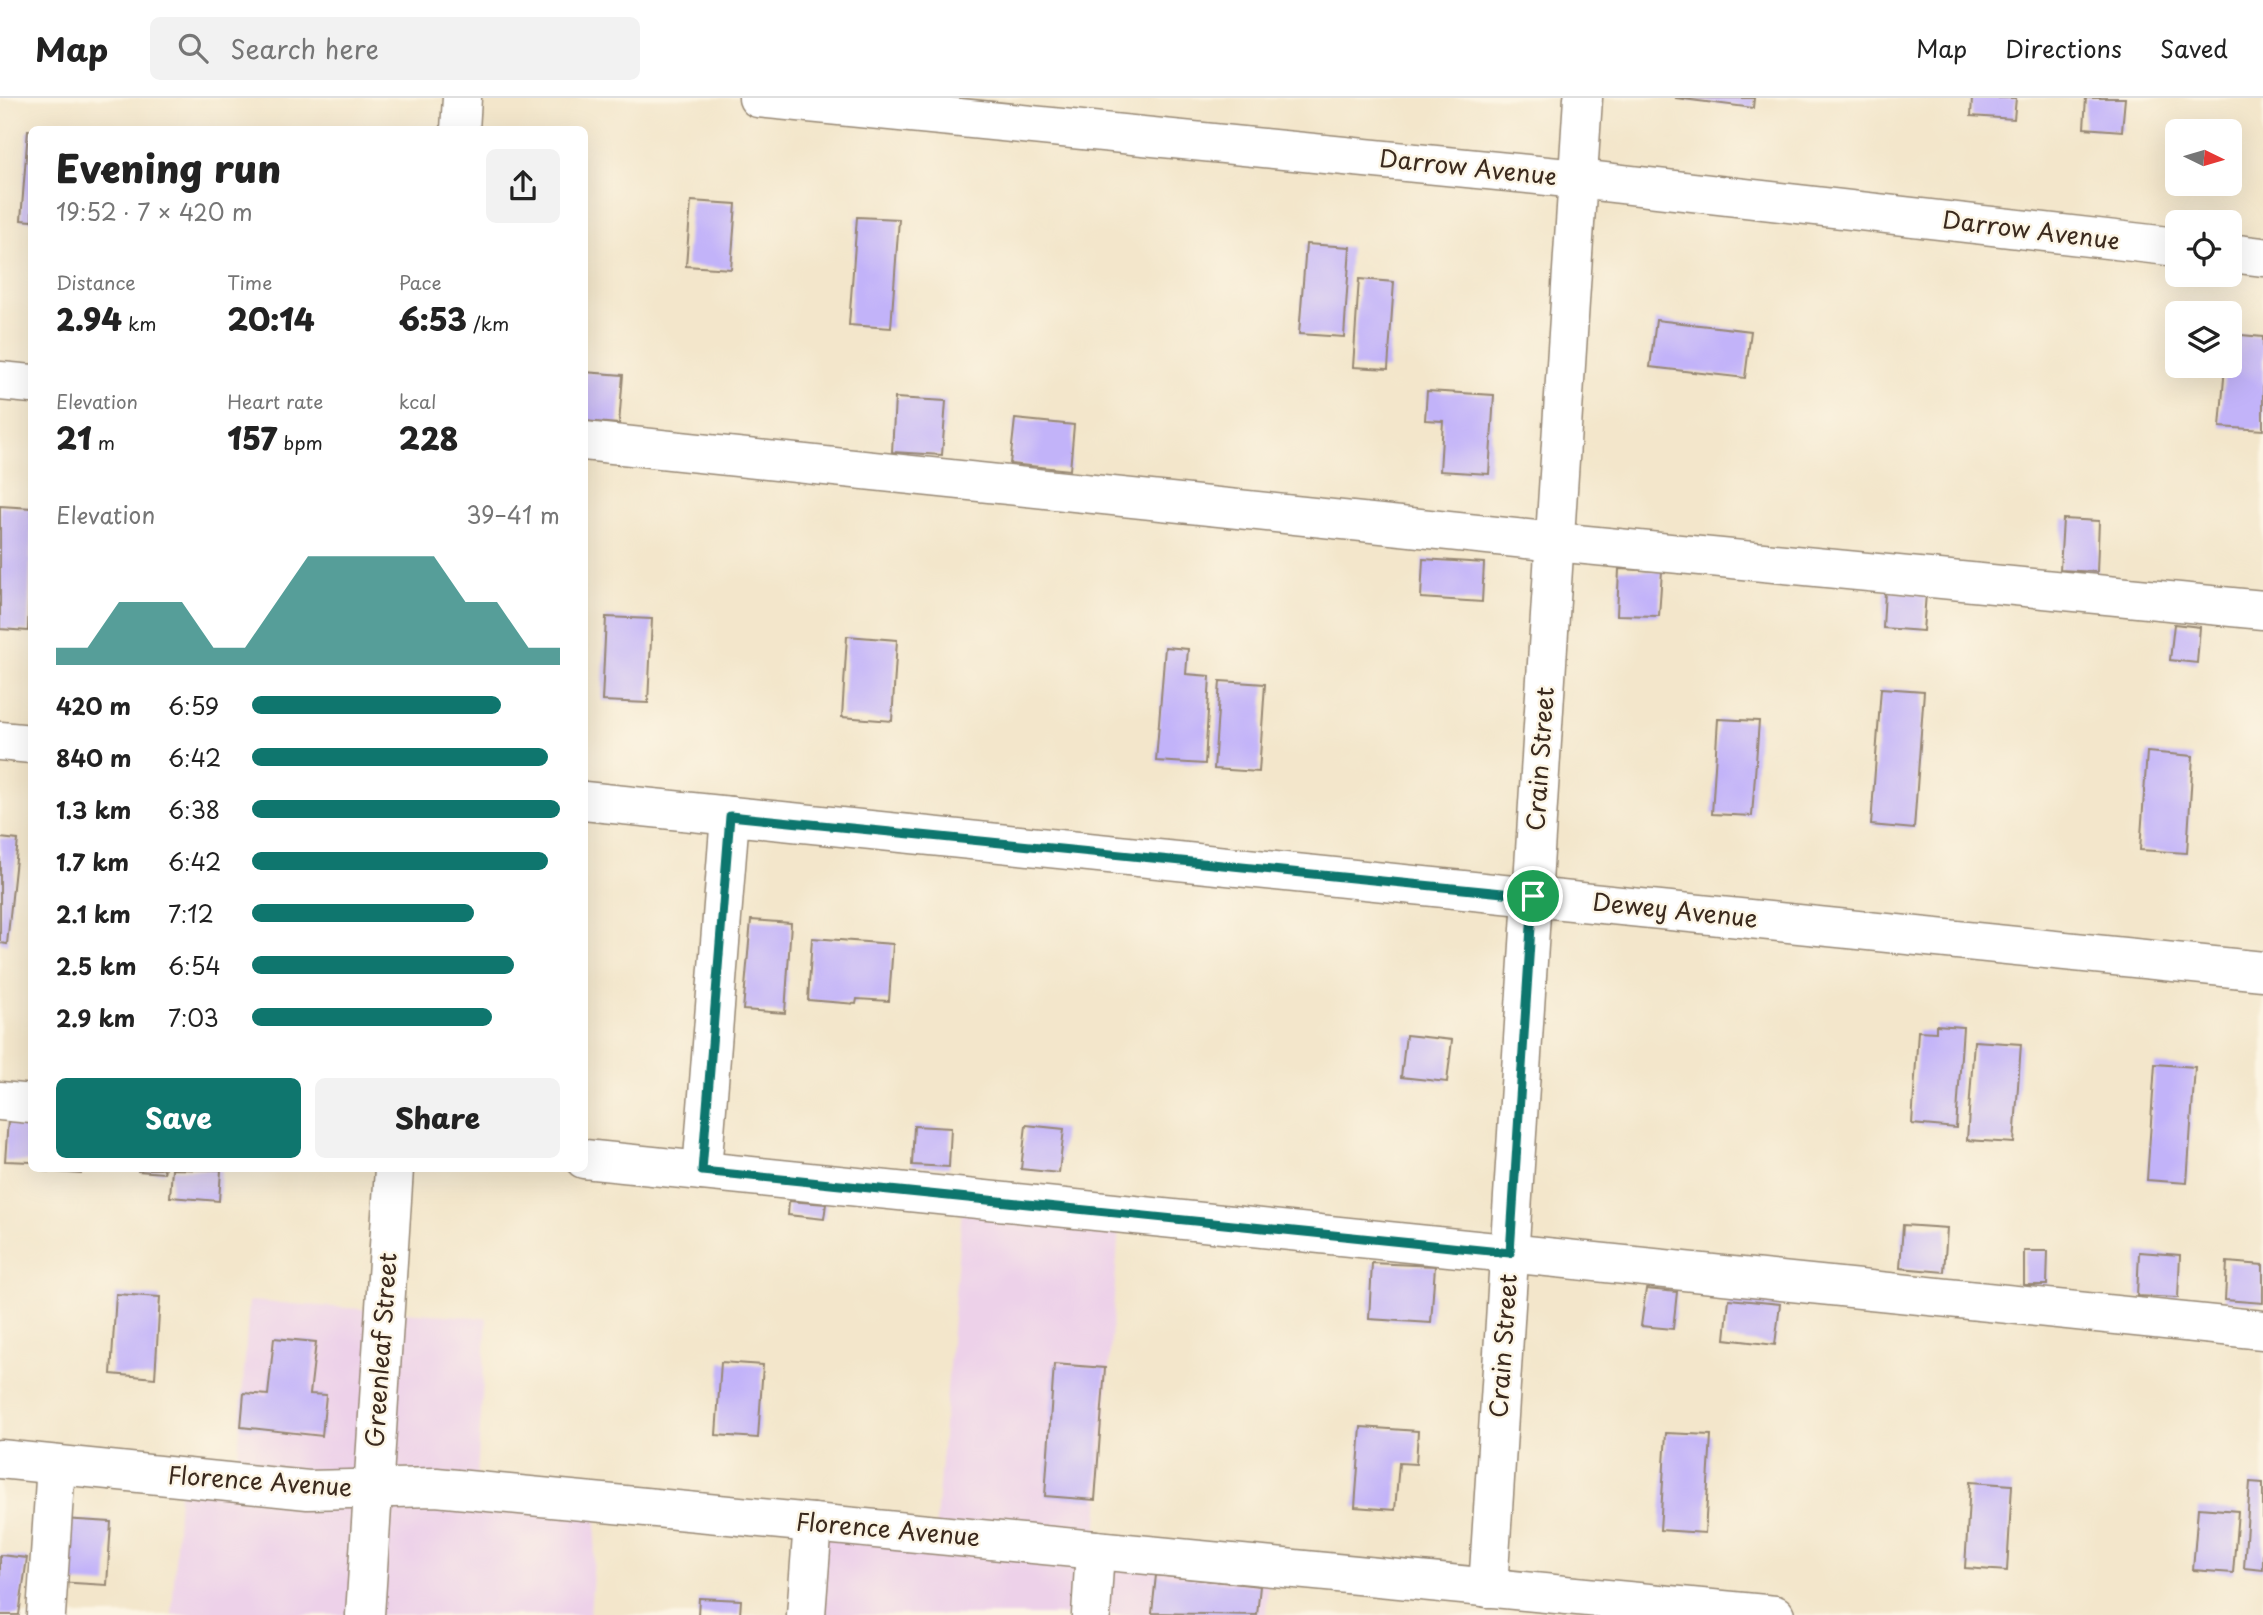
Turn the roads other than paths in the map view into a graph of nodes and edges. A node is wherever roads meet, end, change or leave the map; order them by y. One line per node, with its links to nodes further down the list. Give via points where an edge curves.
1 (462, 98): 4 (street)
2 (758, 98): 5 (street, Darrow Avenue)
3 (1583, 98): 5 (street, Crain Street)
4 (460, 126)
5 (1578, 179): 6 (street, Darrow Avenue); 12 (street, Crain Street)
6 (2165, 246)
7 (2242, 254): 8 (street)
8 (2263, 257)
9 (0, 381): 10 (street)
10 (28, 384)
11 (588, 441): 12 (street)
12 (1555, 542): 13 (street); 18 (street, Crain Street)
13 (2263, 610)
14 (0, 741): 15 (street)
15 (28, 744)
16 (588, 801): 17 (street, Dewey Avenue)
17 (730, 816): 18 (street, Dewey Avenue); 23 (street)
18 (1533, 896): 19 (street, Dewey Avenue); 25 (street, Crain Street)
19 (2263, 971)
20 (0, 1101): 21 (street)
21 (28, 1104)
22 (588, 1159): 23 (street)
23 (702, 1171): 25 (street)
24 (394, 1172): 29 (street, Greenleaf Street)
25 (1510, 1253): 26 (street); 32 (street, Crain Street)
26 (2263, 1329)
27 (0, 1459): 28 (street, Florence Avenue)
28 (56, 1465): 29 (street, Florence Avenue, via 309,1490); 33 (street)
29 (374, 1488): 30 (street, Florence Avenue, via 436,1487); 34 (street, Greenleaf Street)
30 (813, 1523): 31 (street, Florence Avenue); 35 (street)
31 (1096, 1550): 32 (street, Florence Avenue); 36 (street)
32 (1488, 1588): 37 (street, Florence Avenue)
33 (46, 1615)
34 (365, 1615)
35 (806, 1615)
36 (1091, 1615)
37 (1775, 1615)

